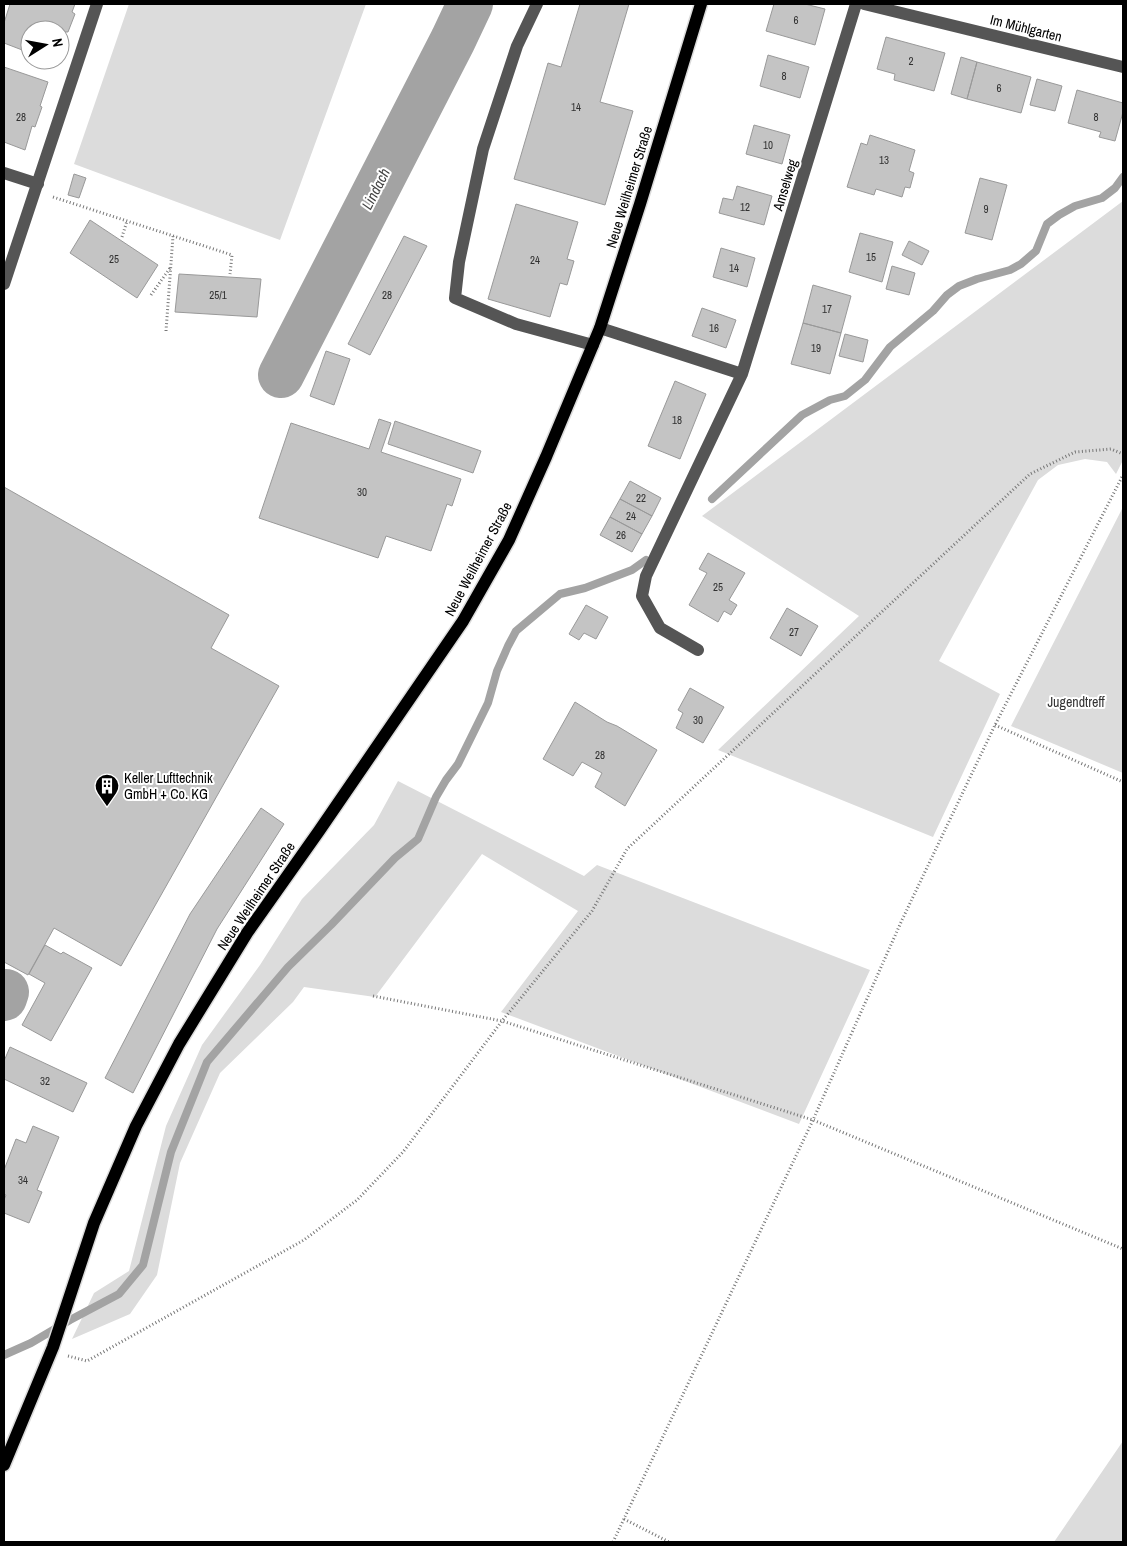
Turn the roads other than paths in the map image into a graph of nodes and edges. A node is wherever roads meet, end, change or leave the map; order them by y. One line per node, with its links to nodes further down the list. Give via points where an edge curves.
1 (97, 4): 8 (street)
2 (537, 4): 11 (street, via 517,46 483,149 459,262 455,298 516,324)
3 (701, 4): 10 (main road, Neue Weilheimer Straße)
4 (856, 4): 12 (street, Amselweg)
5 (864, 4): 6 (street, Im Mühlgarten)
6 (1123, 68)
7 (4, 173): 8 (street)
8 (37, 188): 9 (street)
9 (4, 284)
10 (600, 328): 11 (main road, Neue Weilheimer Straße); 12 (street)
11 (593, 345): 14 (main road, Neue Weilheimer Straße, via 509,540 463,621 247,933 179,1044 136,1126 94,1223 52,1349)
12 (742, 374): 13 (street, Amselweg, via 646,576 642,596 660,628)
13 (698, 650)
14 (4, 1465)

